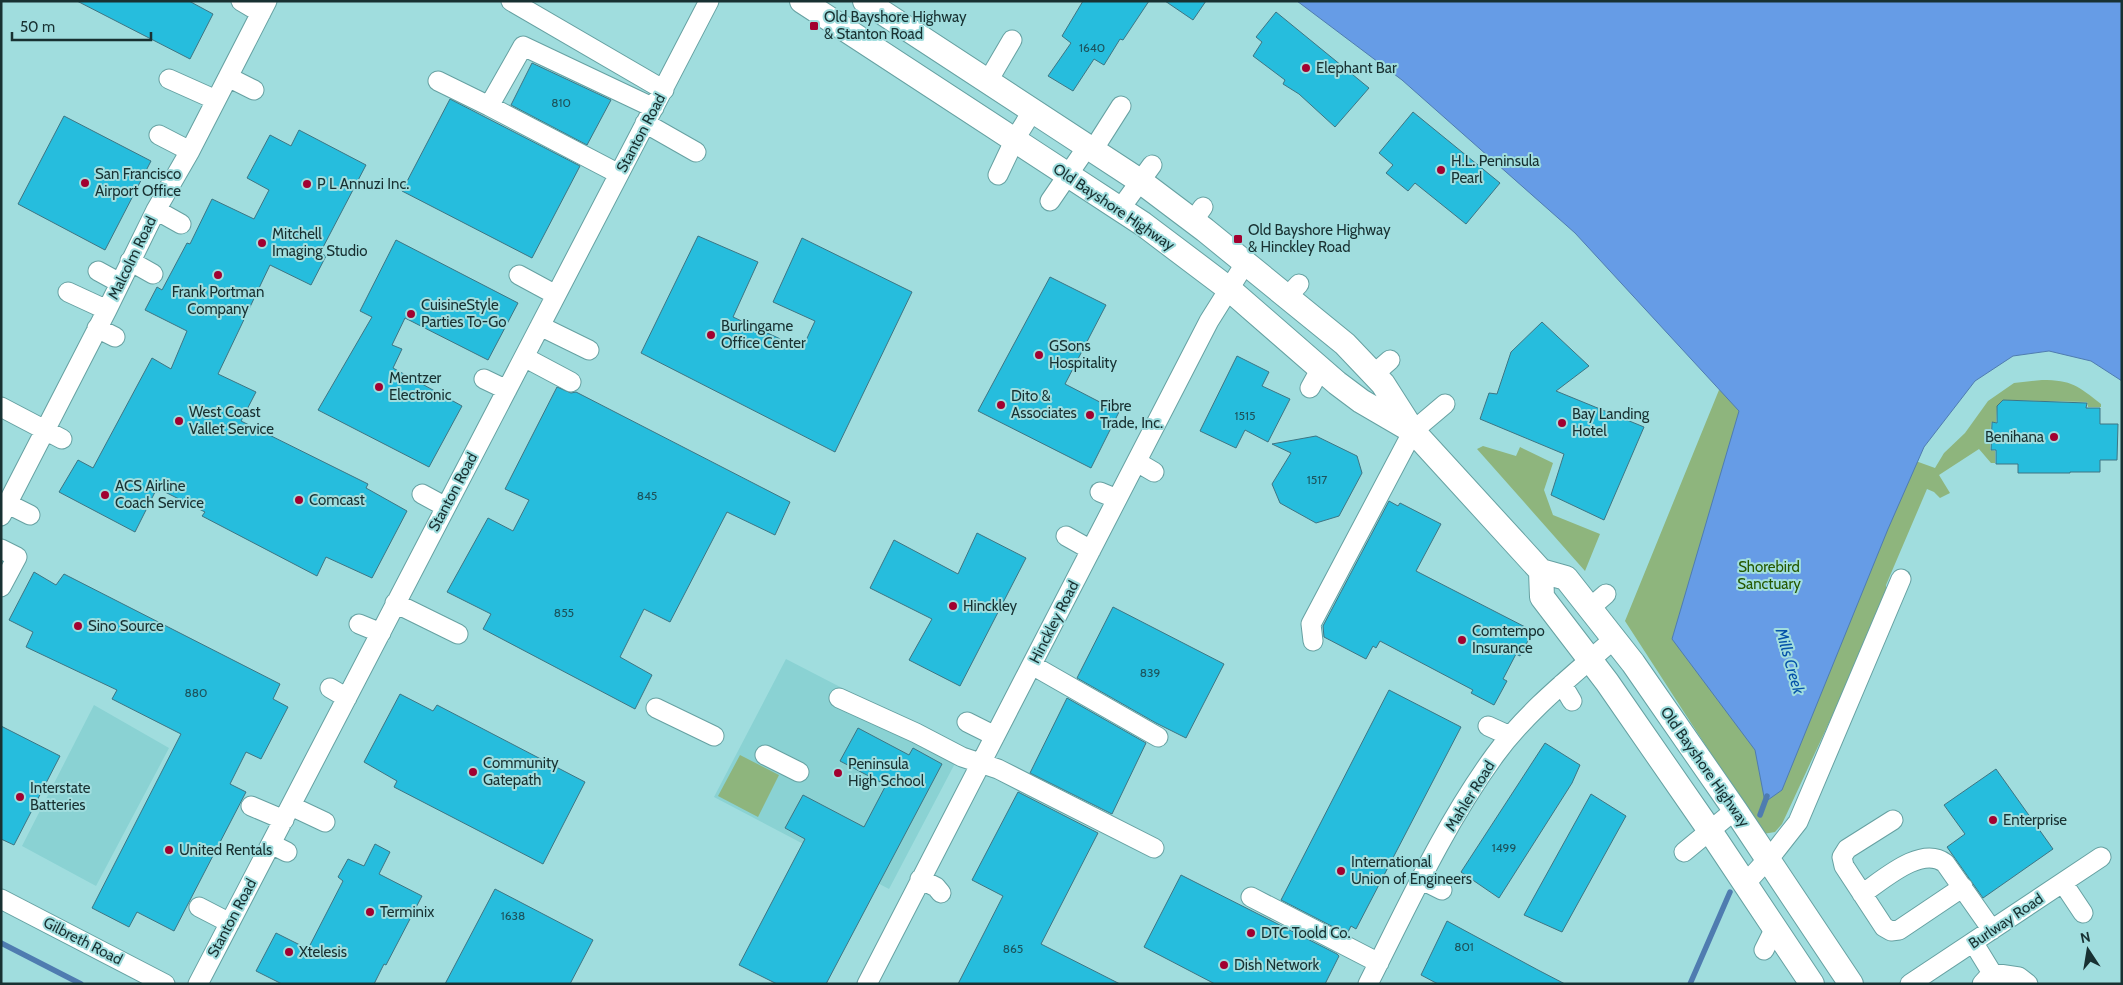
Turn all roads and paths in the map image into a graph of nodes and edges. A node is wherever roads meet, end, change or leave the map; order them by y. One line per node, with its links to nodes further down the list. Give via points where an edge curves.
1 (240, 1): 6 (street)
2 (511, 1): 13 (street)
3 (709, 1): 13 (street, Stanton Road)
4 (802, 1): 20 (main road, Old Bayshore Highway)
5 (865, 1): 11 (main road, Old Bayshore Highway)
6 (264, 7): 8 (street, Malcolm Road)
7 (1012, 40): 11 (street)
8 (228, 77): 12 (street); 14 (street, Malcolm Road)
9 (169, 79): 14 (street)
10 (438, 81): 15 (street)
11 (988, 81): 17 (main road, Old Bayshore Highway)
12 (254, 90)
13 (664, 90): 18 (street, Stanton Road)
14 (216, 100): 22 (street, Malcolm Road)
15 (489, 106): 18 (street, via 523,46); 25 (street)
16 (1121, 106): 21 (street)
17 (1033, 110): 20 (street); 21 (main road, Old Bayshore Highway)
18 (649, 115): 23 (street); 25 (street, Stanton Road)
19 (159, 135): 22 (street)
20 (1015, 139): 26 (main road, Old Bayshore Highway); 27 (street)
21 (1090, 148): 24 (main road, Old Bayshore Highway); 26 (street)
22 (190, 151): 30 (street, Malcolm Road)
23 (696, 152)
24 (1146, 173): 29 (street); 33 (main road, Old Bayshore Highway, via 1198,214)
25 (619, 174): 40 (street, Stanton Road)
26 (1067, 174): 28 (street); 29 (main road, Old Bayshore Highway)
27 (998, 175)
28 (1050, 201)
29 (1120, 209): 38 (main road, Old Bayshore Highway)
30 (156, 210): 31 (street); 32 (street, Malcolm Road)
31 (181, 224)
32 (130, 261): 35 (street); 37 (street, Malcolm Road)
33 (1246, 262): 38 (street, Hinckley Road); 53 (main road, Old Bayshore Highway, via 1293,291 1382,367 1382,384)
34 (98, 271): 37 (street)
35 (153, 274)
36 (519, 275): 40 (street)
37 (120, 283): 41 (street, Malcolm Road)
38 (1229, 289): 53 (main road, Old Bayshore Highway, via 1315,378); 55 (street, Hinckley Road, via 1209,321)
39 (68, 292): 41 (street)
40 (556, 295): 42 (street, Stanton Road)
41 (107, 310): 43 (street, Malcolm Road)
42 (540, 326): 45 (street); 46 (street, Stanton Road)
43 (97, 328): 44 (street); 52 (street, Malcolm Road)
44 (115, 337)
45 (588, 350)
46 (524, 357): 48 (street); 49 (street, Stanton Road)
47 (484, 379): 49 (street)
48 (571, 382)
49 (507, 390): 58 (street, Stanton Road)
50 (1445, 404): 53 (street)
51 (1, 407): 52 (street)
52 (44, 430): 54 (street); 59 (street, Malcolm Road)
53 (1413, 431): 64 (main road, Old Bayshore Highway); 72 (street, via 1311,624)
54 (62, 439)
55 (1137, 462): 56 (street); 63 (street, Hinckley Road, via 1114,505)
56 (1154, 472)
57 (422, 494): 58 (street)
58 (446, 507): 67 (street, Stanton Road)
59 (5, 510): 60 (street)
60 (30, 515)
61 (1066, 536): 63 (street)
62 (1, 549): 66 (street, via 17,557)
63 (1094, 557): 74 (street, Hinckley Road)
64 (1541, 571): 71 (main road, Old Bayshore Highway, via 1566,578 1598,601); 73 (main road, via 1542,597)
65 (1901, 579): 99 (street, via 1798,822)
66 (1, 587)
67 (395, 603): 69 (street, Stanton Road); 70 (street)
68 (359, 624): 69 (street)
69 (380, 633): 77 (street, Stanton Road)
70 (458, 634)
71 (1614, 639): 73 (street, Mahler Road); 91 (main road, Old Bayshore Highway)
72 (1313, 641)
73 (1590, 660): 75 (street, Mahler Road); 95 (main road)
74 (1032, 665): 84 (street, Hinckley Road); 86 (street)
75 (1562, 684): 79 (street); 85 (street, Mahler Road)
76 (330, 688): 77 (street)
77 (347, 698): 92 (street, Stanton Road)
78 (839, 698): 88 (street)
79 (1572, 701)
80 (656, 708): 83 (street)
81 (967, 722): 84 (street)
82 (1488, 726): 85 (street)
83 (714, 736)
84 (995, 736): 88 (street, Hinckley Road)
85 (1510, 736): 101 (street, Mahler Road, via 1466,800)
86 (1158, 737)
87 (765, 754): 89 (street)
88 (979, 764): 96 (street, via 998,769); 100 (street, Hinckley Road)
89 (799, 772)
90 (251, 806): 92 (street)
91 (1735, 810): 95 (street); 99 (main road, Old Bayshore Highway)
92 (287, 813): 94 (street); 112 (street, Stanton Road, via 279,848 257,891)
93 (1893, 820): 107 (street, via 1843,853 1844,866)
94 (324, 822)
95 (1710, 831): 97 (street); 103 (main road)
96 (1154, 848)
97 (1684, 852)
98 (2101, 857): 102 (street, Burlway Road)
99 (1768, 859): 103 (street); 123 (main road, Old Bayshore Highway)
100 (920, 879): 106 (street); 121 (street, Hinckley Road)
101 (1422, 880): 105 (street); 117 (street, Mahler Road)
102 (2063, 883): 111 (street); 114 (street, Burlway Road)
103 (1745, 884): 113 (main road)
104 (1962, 887): 107 (street, via 1945,862 1939,858 1924,857); 107 (street, via 1895,932 1884,926); 114 (street)
105 (1442, 890)
106 (941, 893)
107 (1862, 894)
108 (1251, 897): 117 (street)
109 (1, 899): 119 (street, Gilbreth Road)
110 (199, 907): 112 (street)
111 (2084, 913)
112 (230, 923): 120 (street, Stanton Road)
113 (1775, 928): 116 (street); 122 (main road)
114 (1992, 930): 115 (street, Burlway Road)
115 (1972, 942): 118 (street); 124 (street, Burlway Road)
116 (1764, 950)
117 (1373, 978)
118 (1987, 978): 125 (street, via 2019,977)
119 (165, 984)
120 (198, 984)
121 (867, 984)
122 (1812, 984)
123 (1851, 984)
124 (1910, 984)
125 (2028, 984)

